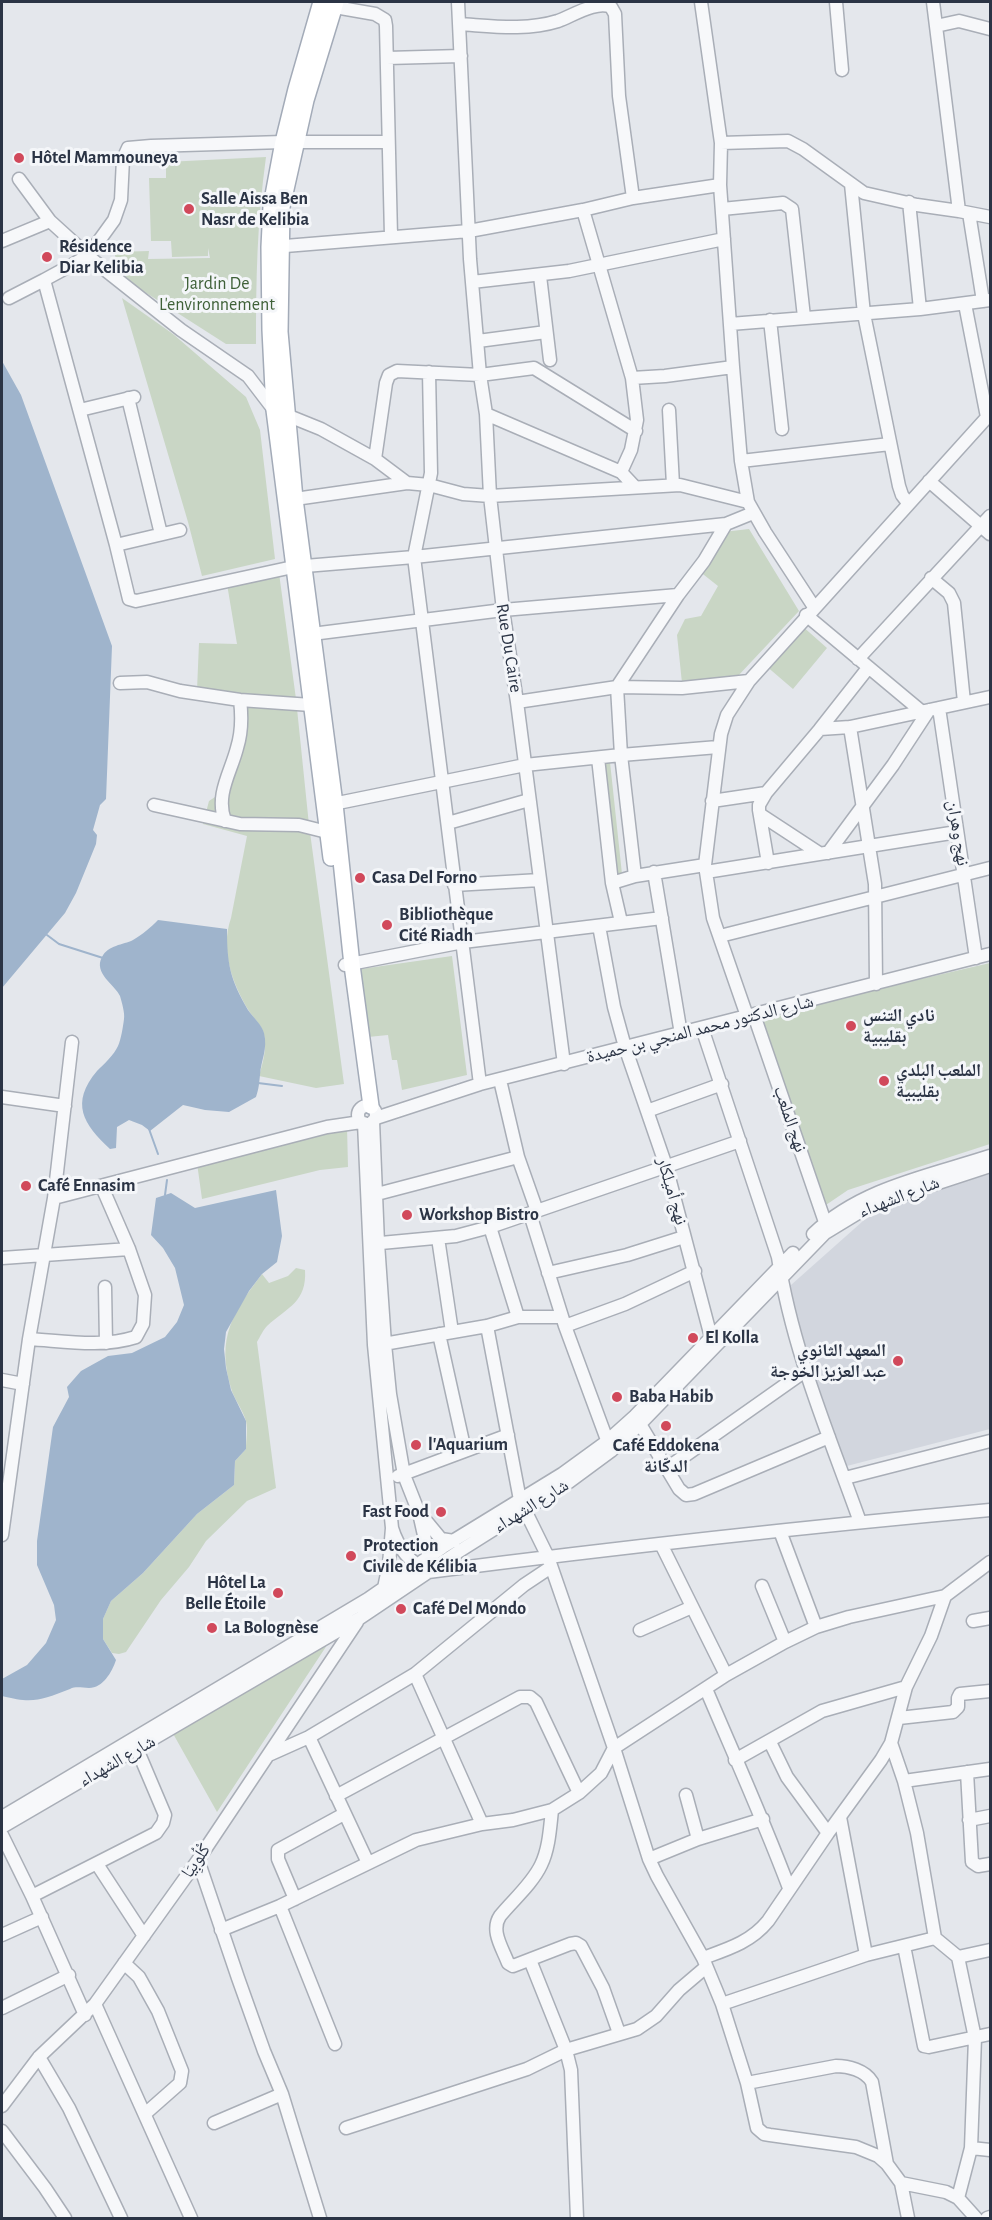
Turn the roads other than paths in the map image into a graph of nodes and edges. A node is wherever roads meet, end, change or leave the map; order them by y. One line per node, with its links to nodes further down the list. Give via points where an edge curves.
1 (458, 2): 8 (street, Rue Du Caire)
2 (572, 2): 7 (street)
3 (701, 2): 16 (street)
4 (836, 2): 13 (street)
5 (933, 2): 9 (street)
6 (331, 3): 12 (street, via 385,20); 14 (main road)
7 (573, 16): 8 (street, via 541,26); 20 (street, via 604,4 615,14 619,96)
8 (459, 24): 11 (street, Rue Du Caire)
9 (936, 26): 10 (street, via 959,21); 24 (street)
10 (990, 29)
11 (461, 56): 12 (street); 27 (street, Rue Du Caire)
12 (387, 58): 15 (street)
13 (842, 70)
14 (289, 142): 15 (street); 31 (main road); 32 (street, via 128,148 123,159 118,211)
15 (387, 142): 28 (street)
16 (721, 143): 18 (street, via 788,141); 19 (street)
17 (19, 179): 26 (street)
18 (851, 184): 21 (street, via 870,195); 41 (street)
19 (720, 185): 20 (street); 22 (street)
20 (633, 198): 23 (street)
21 (909, 202): 24 (street); 40 (street)
22 (722, 209): 29 (street); 42 (street, via 783,202 790,206)
23 (583, 210): 27 (street); 33 (street)
24 (964, 212): 25 (street); 38 (street)
25 (990, 217)
26 (50, 220): 30 (street); 32 (street)
27 (469, 231): 28 (street); 36 (street, Rue Du Caire)
28 (391, 236): 31 (street)
29 (724, 239): 33 (street); 44 (street)
30 (2, 241)
31 (274, 247): 50 (main road); 56 (main road)
32 (88, 255): 35 (street); 52 (street, via 181,330)
33 (599, 265): 34 (street); 53 (street)
34 (540, 276): 36 (street); 45 (street)
35 (44, 280): 37 (street); 54 (street)
36 (472, 282): 46 (street, Rue Du Caire)
37 (9, 298)
38 (987, 300): 39 (street)
39 (965, 304): 40 (street); 58 (street)
40 (920, 309): 41 (street)
41 (864, 314): 42 (street); 61 (street)
42 (804, 318): 43 (street)
43 (770, 320): 44 (street); 59 (street)
44 (730, 324): 48 (street)
45 (546, 332): 46 (street); 47 (street)
46 (478, 340): 51 (street, Rue Du Caire)
47 (550, 360)
48 (733, 367): 53 (street); 63 (street)
49 (429, 372): 51 (street); 62 (street, via 397,371 389,375); 67 (street)
50 (272, 373): 52 (street); 56 (main road)
51 (480, 375): 57 (street, Rue Du Caire); 60 (street, via 534,368)
52 (248, 376): 56 (street)
53 (632, 378): 60 (street)
54 (80, 410): 78 (street, via 131,397); 79 (street)
55 (669, 410): 68 (street)
56 (280, 412): 62 (street); 71 (main road)
57 (486, 414): 64 (street); 70 (street, Rue Du Caire)
58 (989, 415): 65 (street, نهج الملعب)
59 (782, 429)
60 (636, 430): 64 (street)
61 (890, 444): 63 (street); 72 (street, via 899,486)
62 (375, 459): 66 (street)
63 (741, 461): 73 (street)
64 (621, 471): 69 (street)
65 (929, 480): 72 (street, نهج الملعب); 77 (street)
66 (407, 483): 67 (street); 71 (street)
67 (429, 484): 70 (street, via 463,494); 81 (street)
68 (673, 485): 69 (street); 73 (street)
69 (635, 487): 70 (street)
70 (490, 496): 80 (street, Rue Du Caire)
71 (290, 500): 82 (main road)
72 (908, 503): 86 (street, نهج الملعب)
73 (751, 507): 75 (street); 86 (street)
74 (990, 516): 77 (street)
75 (726, 524): 80 (street); 84 (street)
76 (180, 530): 78 (street)
77 (986, 530): 83 (street)
78 (161, 534): 79 (street)
79 (116, 545): 82 (street, via 127,596 132,601)
80 (496, 549): 81 (street); 85 (street, Rue Du Caire)
81 (414, 557): 82 (street); 87 (street)
82 (299, 567): 88 (main road)
83 (931, 579): 89 (street); 97 (street, via 949,593 954,603)
84 (678, 595): 85 (street); 93 (street)
85 (503, 610): 87 (street); 96 (street, Rue Du Caire)
86 (810, 611): 89 (street); 91 (street, نهج الملعب)
87 (421, 619): 88 (street); 106 (street)
88 (308, 635): 98 (main road); 112 (main road)
89 (858, 659): 90 (street)
90 (868, 668): 99 (street); 101 (street)
91 (749, 681): 93 (street, via 682,688); 102 (street, نهج الملعب, via 726,715)
92 (120, 683): 95 (street, via 147,682)
93 (617, 687): 96 (street); 103 (street)
94 (990, 697): 97 (street)
95 (240, 700): 98 (street); 114 (street, via 240,733 222,795)
96 (518, 702): 105 (street, Rue Du Caire)
97 (964, 702): 99 (street)
98 (311, 705): 112 (main road)
99 (930, 710): 100 (street); 111 (street); 117 (street, نهج وهران)
100 (850, 727): 101 (street); 111 (street)
101 (820, 729): 107 (street)
102 (718, 747): 103 (street); 109 (street, نهج الملعب)
103 (621, 754): 104 (street); 125 (street)
104 (598, 758): 105 (street); 127 (street)
105 (525, 765): 106 (street); 108 (street, Rue Du Caire)
106 (442, 782): 112 (street); 115 (street)
107 (766, 793): 109 (street); 113 (street, via 759,805)
108 (529, 800): 115 (street); 126 (street, Rue Du Caire)
109 (712, 801): 121 (street, نهج الملعب)
110 (154, 804): 114 (street)
111 (863, 804): 118 (street); 119 (street)
112 (329, 805): 116 (main road); 138 (main road)
113 (761, 814): 119 (street); 120 (street)
114 (225, 821): 116 (street, via 299,825)
115 (448, 823): 128 (street)
116 (327, 832): 138 (main road)
117 (957, 832): 118 (street); 124 (street, نهج وهران)
118 (869, 848): 119 (street); 129 (street)
119 (824, 853): 120 (street)
120 (768, 863): 121 (street)
121 (705, 868): 123 (street); 134 (street, نهج الملعب)
122 (990, 868): 124 (street)
123 (654, 872): 125 (street); 130 (street)
124 (964, 875): 129 (street); 137 (street, نهج وهران)
125 (635, 876): 127 (street)
126 (540, 880): 128 (street); 133 (street, Rue Du Caire)
127 (612, 883): 131 (street)
128 (454, 885): 135 (street)
129 (876, 896): 134 (street); 139 (street)
130 (662, 918): 131 (street); 142 (street)
131 (621, 922): 132 (street)
132 (599, 926): 133 (street); 144 (street, نهج أميلكار)
133 (545, 932): 135 (street); 145 (street, Rue Du Caire)
134 (720, 936): 140 (street, نهج الملعب)
135 (463, 942): 138 (street); 147 (street)
136 (990, 954): 137 (street, شارع الدكتور محمد المنجي بن حميدة)
137 (976, 958): 139 (street, شارع الدكتور محمد المنجي بن حميدة)
138 (349, 965): 152 (main road)
139 (876, 984): 140 (street, شارع الدكتور محمد المنجي بن حميدة)
140 (751, 1016): 141 (street, شارع الدكتور محمد المنجي بن حميدة); 163 (street, نهج الملعب)
141 (702, 1028): 142 (street, شارع الدكتور محمد المنجي بن حميدة); 148 (street)
142 (681, 1034): 144 (street, شارع الدكتور محمد المنجي بن حميدة)
143 (72, 1042): 150 (street)
144 (625, 1047): 145 (street, شارع الدكتور محمد المنجي بن حميدة); 151 (street, نهج أميلكار)
145 (564, 1064): 146 (street, شارع الدكتور محمد المنجي بن حميدة)
146 (500, 1080): 147 (street, شارع الدكتور محمد المنجي بن حميدة); 155 (street)
147 (480, 1084): 152 (street, شارع الدكتور محمد المنجي بن حميدة)
148 (722, 1084): 151 (street); 153 (street)
149 (2, 1097): 150 (street)
150 (65, 1106): 160 (street)
151 (647, 1111): 156 (street, نهج أميلكار)
152 (368, 1115): 158 (street); 159 (street); 167 (street)
153 (740, 1142): 156 (street); 172 (street)
154 (990, 1156): 161 (street, شارع الشهداء, via 894,1186)
155 (518, 1157): 159 (street); 162 (street)
156 (666, 1166): 162 (street); 165 (street, نهج أميلكار)
157 (990, 1166): 161 (street, شارع الشهداء)
158 (102, 1187): 160 (street); 168 (street)
159 (376, 1194): 167 (street)
160 (54, 1198): 169 (street)
161 (859, 1205): 163 (street, شارع الشهداء); 172 (street, شارع الشهداء)
162 (534, 1213): 164 (street); 173 (street)
163 (825, 1222): 172 (street, شارع الشهداء)
164 (490, 1227): 166 (street); 175 (street)
165 (684, 1237): 171 (street, نهج أميلكار); 173 (street)
166 (438, 1238): 167 (street); 178 (street)
167 (373, 1243): 182 (street)
168 (129, 1249): 169 (street); 181 (street, via 145,1295 143,1324 136,1337)
169 (43, 1256): 170 (street); 180 (street)
170 (2, 1258)
171 (695, 1271): 176 (street, via 625,1304); 179 (street, نهج أميلكار)
172 (780, 1272): 179 (street, شارع الشهداء); 183 (street); 186 (street, شارع الشهداء)
173 (548, 1273): 176 (street)
174 (105, 1287): 181 (street)
175 (518, 1317): 176 (street); 177 (street)
176 (563, 1322): 190 (street)
177 (487, 1326): 178 (street); 187 (street)
178 (445, 1333): 182 (street); 191 (street)
179 (711, 1337): 186 (street, شارع الشهداء)
180 (29, 1339): 181 (street); 185 (street)
181 (106, 1343)
182 (379, 1345): 193 (street); 194 (street)
183 (806, 1371): 188 (street); 192 (street)
184 (2, 1380): 185 (street)
185 (23, 1384): 202 (street)
186 (638, 1420): 190 (street, شارع الشهداء); 192 (street)
187 (508, 1435): 191 (street); 196 (street)
188 (829, 1437): 192 (street, via 694,1494 682,1493); 195 (street)
189 (990, 1441): 195 (street)
190 (609, 1447): 196 (street, شارع الشهداء, via 569,1482)
191 (465, 1451): 193 (street)
192 (666, 1469)
193 (404, 1475): 194 (street); 198 (street)
194 (388, 1478): 200 (street)
195 (845, 1478): 199 (street)
196 (522, 1505): 203 (street, شارع الشهداء); 205 (street); 208 (street, شارع الشهداء)
197 (990, 1510): 199 (street)
198 (419, 1513): 203 (street, via 441,1539); 208 (street)
199 (860, 1522): 201 (street)
200 (392, 1528): 207 (street, via 398,1545); 210 (street)
201 (780, 1531): 204 (street); 217 (street)
202 (2, 1535)
203 (454, 1541): 208 (street, شارع الشهداء)
204 (662, 1544): 205 (street); 213 (street)
205 (549, 1562): 208 (street); 220 (street); 230 (street)
206 (990, 1562): 211 (street)
207 (416, 1566): 208 (street); 210 (street, شارع الشهداء)
208 (430, 1566): 214 (street, شارع الشهداء)
209 (762, 1586): 219 (street)
210 (384, 1588): 212 (street, شارع الشهداء)
211 (945, 1596): 217 (street); 222 (street)
212 (368, 1599): 214 (street, كْلُوبِيَا); 243 (street, شارع الشهداء)
213 (692, 1607): 218 (street); 221 (street)
214 (360, 1618): 231 (street, شارع الشهداء); 232 (street, كْلُوبِيَا)
215 (990, 1618): 216 (street)
216 (973, 1621)
217 (816, 1627): 219 (street)
218 (640, 1630)
219 (785, 1642): 221 (street)
220 (415, 1674): 226 (street); 227 (street)
221 (726, 1675): 223 (street)
222 (906, 1687): 225 (street); 228 (street, via 822,1712)
223 (706, 1689): 230 (street); 233 (street)
224 (990, 1691): 225 (street, via 960,1694 953,1712)
225 (899, 1718): 229 (street)
226 (309, 1737): 232 (street); 239 (street)
227 (444, 1739): 237 (street, via 520,1697 530,1697 536,1702); 239 (street); 247 (street)
228 (770, 1742): 233 (street); 249 (street, via 787,1777)
229 (891, 1743): 236 (street); 244 (street)
230 (614, 1748): 237 (street, via 601,1773); 252 (street)
231 (137, 1749): 248 (street, شارع الشهداء); 255 (street, via 165,1815 163,1823 156,1833)
232 (270, 1754): 253 (street, كْلُوبِيَا)
233 (735, 1760): 245 (street)
234 (990, 1769): 235 (street)
235 (967, 1772): 236 (street); 246 (street)
236 (904, 1781): 265 (street)
237 (579, 1793): 240 (street)
238 (686, 1795): 251 (street)
239 (336, 1796): 241 (street)
240 (552, 1810): 247 (street); 270 (street, via 541,1865 495,1926 510,1966)
241 (344, 1814): 254 (street); 259 (street, via 278,1850)
242 (990, 1816): 246 (street)
243 (2, 1817)
244 (840, 1817): 249 (street); 268 (street)
245 (763, 1819): 251 (street); 257 (street)
246 (969, 1820): 256 (street, via 972,1862 978,1866)
247 (482, 1824): 254 (street, via 416,1840)
248 (2, 1827)
249 (828, 1833): 257 (street)
250 (2, 1835): 258 (street)
251 (698, 1839): 252 (street)
252 (649, 1859): 272 (street)
253 (198, 1860): 262 (street); 264 (street, كْلُوبِيَا)
254 (368, 1863): 259 (street)
255 (97, 1864): 258 (street); 264 (street)
256 (990, 1864)
257 (789, 1888): 272 (street, via 757,1934)
258 (32, 1896): 261 (street)
259 (295, 1899): 260 (street)
260 (280, 1906): 262 (street); 281 (street)
261 (42, 1917): 263 (street); 273 (street)
262 (221, 1930): 285 (street)
263 (2, 1935)
264 (144, 1936): 271 (street, كْلُوبِيَا)
265 (935, 1938): 266 (street); 269 (street)
266 (904, 1946): 268 (street); 280 (street, via 924,2046)
267 (990, 1950): 269 (street)
268 (866, 1955): 275 (street)
269 (958, 1957): 280 (street)
270 (530, 1960): 278 (street, via 570,1944 581,1946 603,1988); 282 (street)
271 (124, 1963): 274 (street, كْلُوبِيَا); 287 (street, via 139,1977 158,2011 182,2071 180,2083)
272 (705, 1963): 275 (street); 278 (street, via 647,2023)
273 (69, 1975): 276 (street); 277 (street)
274 (95, 2004): 277 (street, كْلُوبِيَا); 287 (street)
275 (722, 2004): 284 (street)
276 (2, 2008)
277 (85, 2014): 283 (street, كْلُوبِيَا)
278 (619, 2033): 282 (street)
279 (990, 2034): 280 (street)
280 (975, 2038): 291 (street)
281 (336, 2044)
282 (566, 2050): 289 (street, via 527,2069); 300 (street, via 571,2070)
283 (39, 2057): 286 (street, كْلُوبِيَا); 297 (street, via 69,2108)
284 (747, 2083): 293 (street, via 757,2128 764,2134 856,2147 878,2156); 293 (street, via 836,2066 866,2074 872,2082)
285 (282, 2094): 288 (street); 299 (street)
286 (2, 2106)
287 (146, 2113): 298 (street)
288 (214, 2123)
289 (346, 2128)
290 (2, 2131): 296 (street)
291 (971, 2148): 292 (street); 295 (street)
292 (990, 2150)
293 (886, 2164): 294 (street)
294 (901, 2183): 295 (street, via 938,2189); 301 (street)
295 (958, 2198): 302 (street)
296 (66, 2218)
297 (121, 2218)
298 (191, 2218)
299 (320, 2218)
300 (577, 2218)
301 (908, 2218)
302 (976, 2218)

